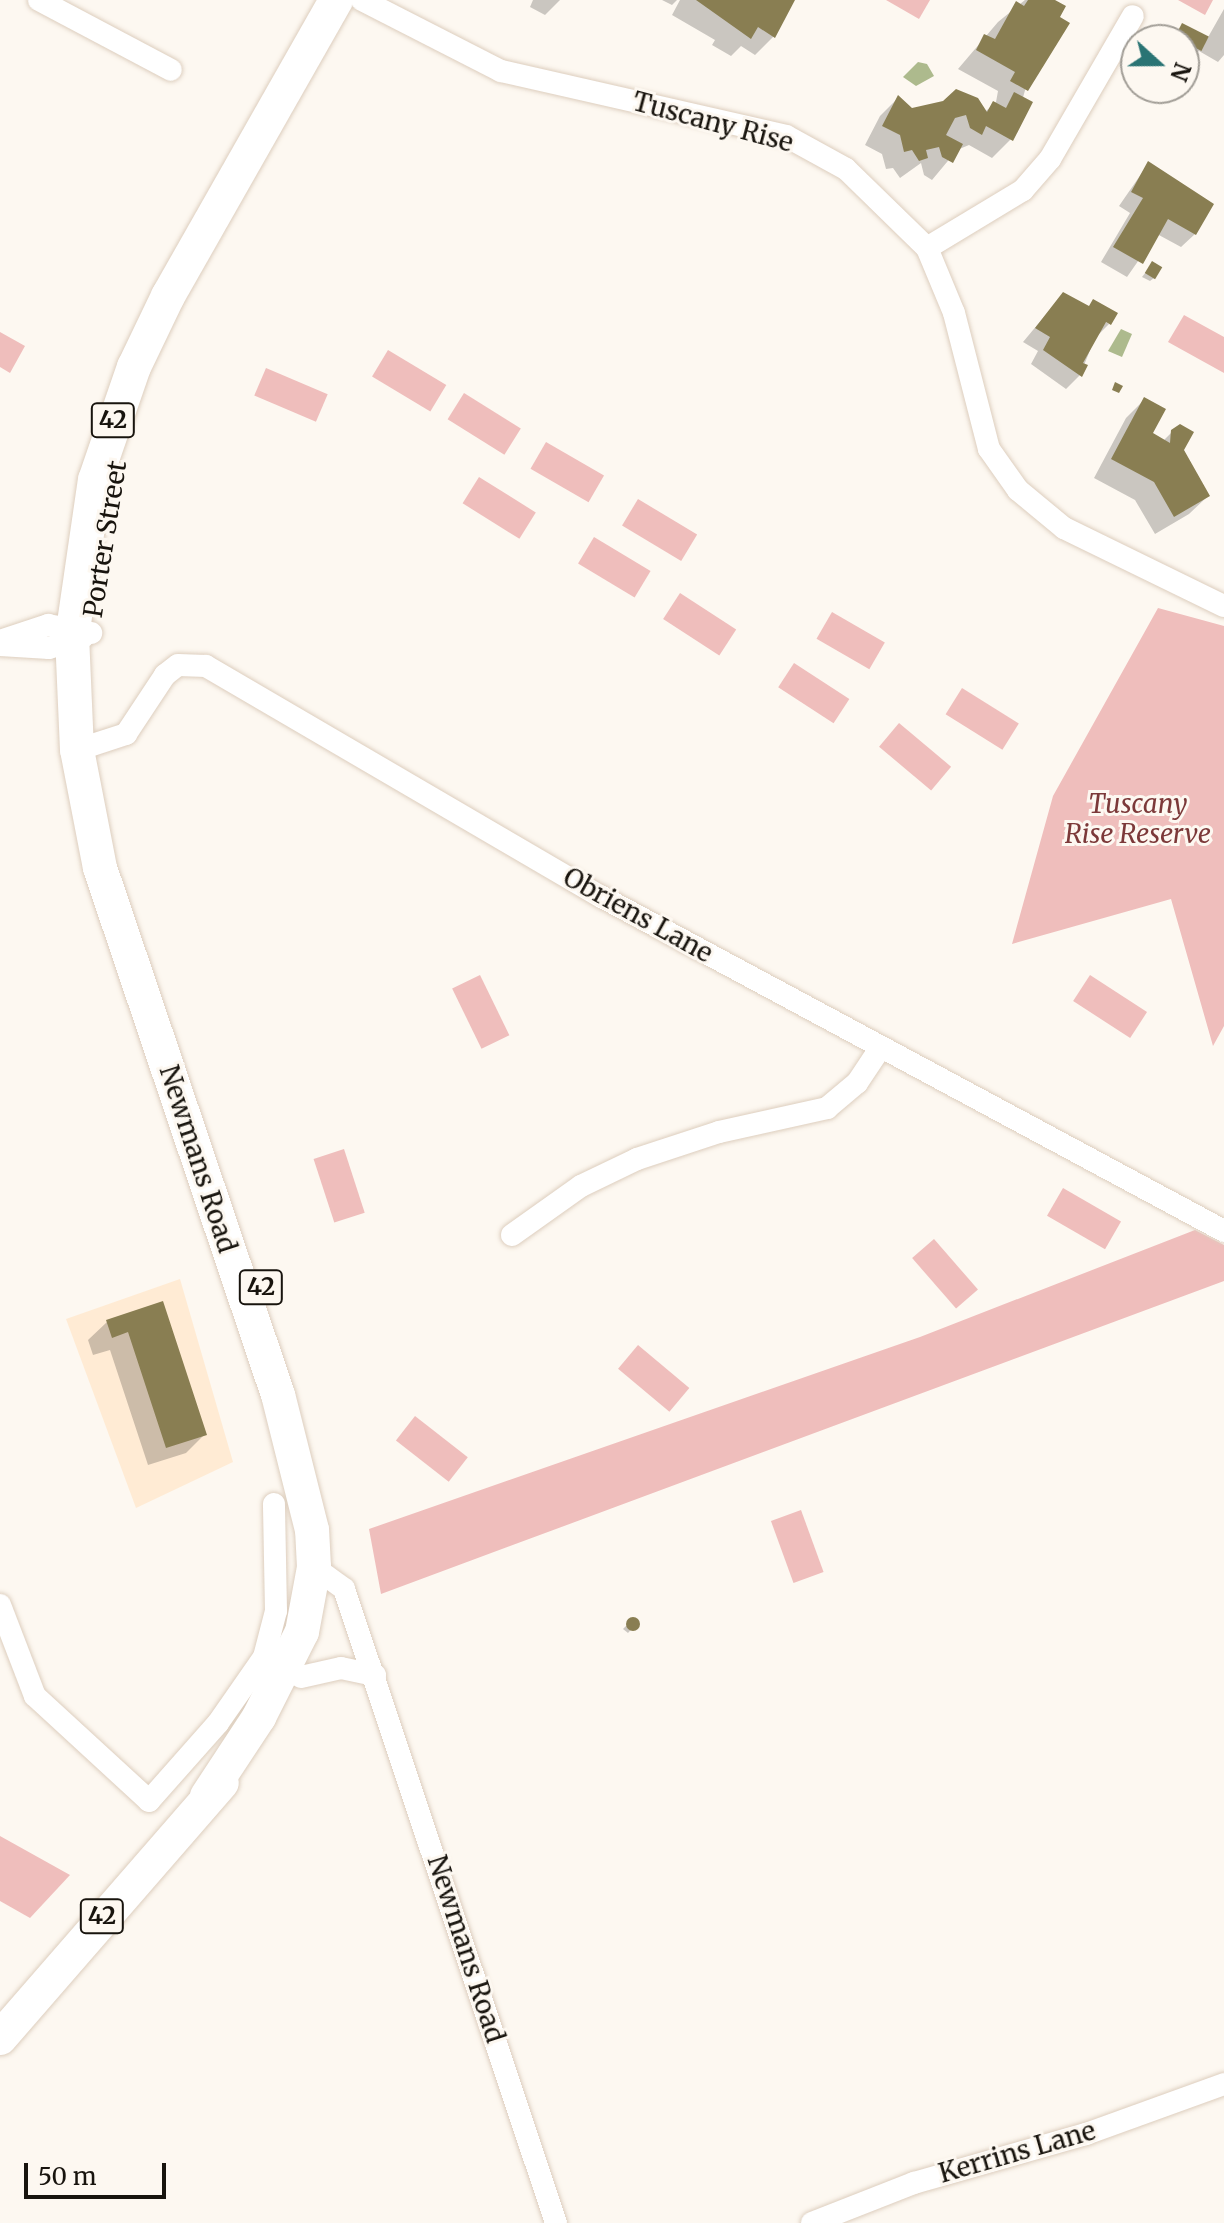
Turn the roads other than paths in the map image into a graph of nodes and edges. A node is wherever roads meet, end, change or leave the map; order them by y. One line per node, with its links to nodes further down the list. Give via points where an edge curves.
1 (39, 0): 5 (street)
2 (336, 0): 8 (main road, Porter Street / 42, via 168,296 108,434 87,512)
3 (362, 0): 6 (street, Tuscany Rise, via 501,71 786,136 868,185)
4 (1133, 16): 6 (street, via 1050,159 1023,190)
5 (171, 70)
6 (927, 248): 7 (street, Tuscany Rise, via 954,313 989,449 1018,490 1064,528)
7 (1224, 606)
8 (77, 635): 9 (street, Porter Street, via 48,625); 10 (main road, Newmans Road / 42)
9 (0, 643)
10 (86, 746): 11 (street, Obriens Lane, via 126,734 165,675 178,665 206,666 602,897); 15 (main road, Newmans Road / 42, via 100,868 297,1455)
11 (881, 1047): 12 (street, Obriens Lane); 13 (street, via 857,1083 827,1108 719,1132 637,1159 581,1186)
12 (1224, 1231)
13 (512, 1235)
14 (274, 1504): 16 (street, via 276,1611 264,1657 218,1723 149,1801 35,1696)
15 (323, 1572): 17 (street, Newmans Road, via 344,1589); 18 (main road, 42, via 321,1633); 19 (main road, 42, via 284,1673)
16 (0, 1605)
17 (375, 1675): 18 (street, via 341,1668); 22 (street, Newmans Road)
18 (301, 1677): 19 (main road, 42, via 267,1731)
19 (207, 1796): 20 (main road, 42)
20 (0, 2038)
21 (1224, 2084): 23 (street, Kerrins Lane, via 1086,2134 914,2183)
22 (556, 2223)
23 (812, 2223)

